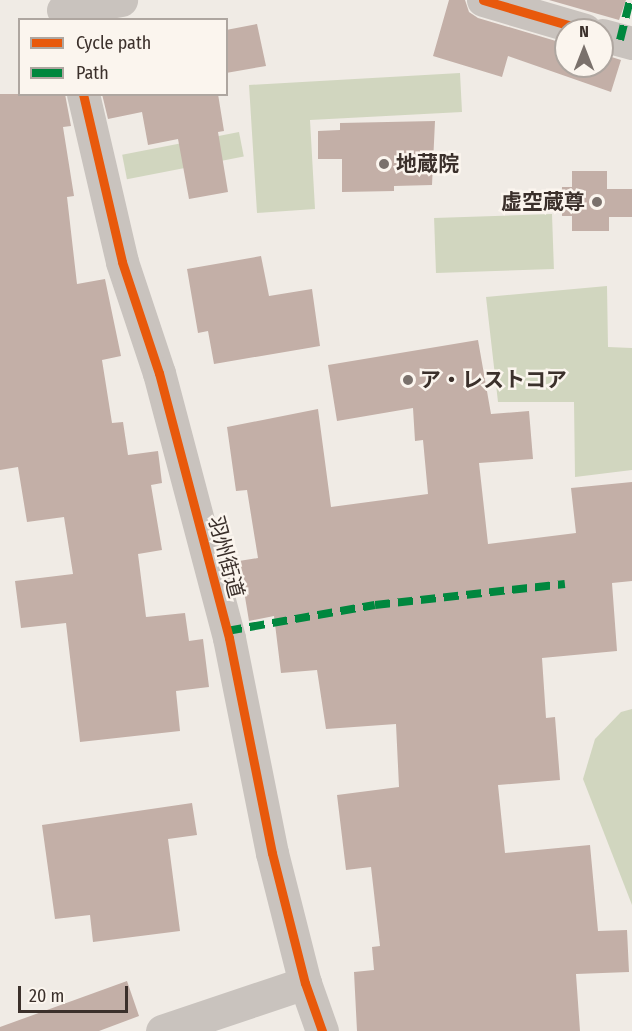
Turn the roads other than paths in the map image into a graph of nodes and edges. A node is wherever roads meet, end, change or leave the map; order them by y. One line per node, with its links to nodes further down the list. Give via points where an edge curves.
1 (121, 0): 3 (street)
2 (501, 3): 4 (street)
3 (63, 10)
4 (554, 20)
5 (614, 38): 6 (street)
6 (632, 43)
7 (83, 96): 8 (street, 羽州街道, via 122,262 159,373 229,638 272,853)
8 (305, 983): 9 (street); 10 (street, 羽州街道)
9 (162, 1031)
10 (322, 1031)

